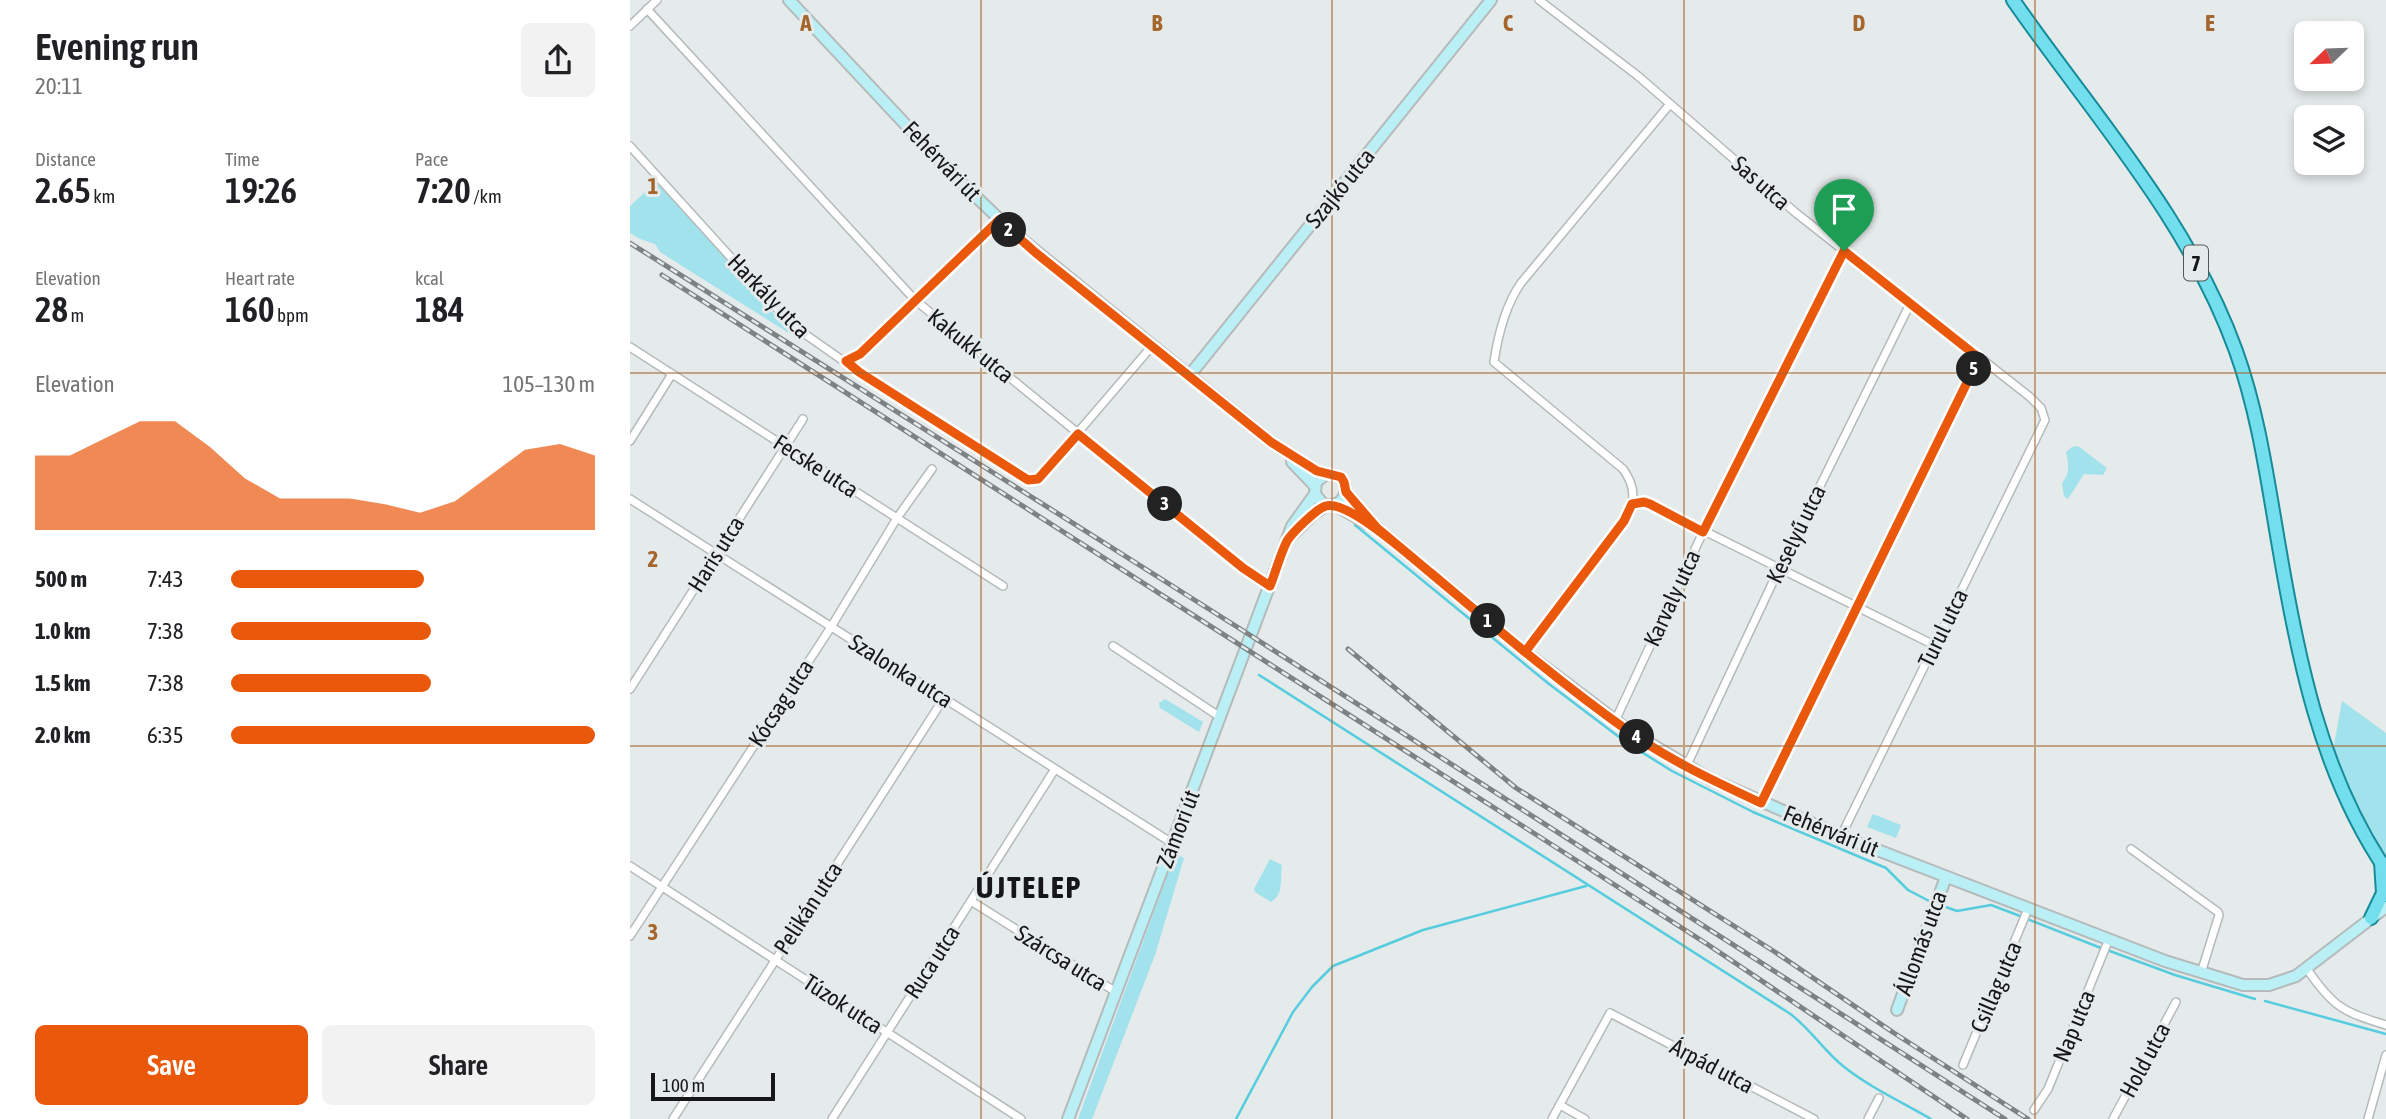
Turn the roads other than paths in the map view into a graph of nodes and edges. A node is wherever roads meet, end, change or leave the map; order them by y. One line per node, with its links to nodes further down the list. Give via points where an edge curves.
1 (657, 0): 6 (street)
2 (789, 0): 10 (main road, Fehérvári út)
3 (1491, 0): 19 (main road, Szajkó utca)
4 (1539, 0): 8 (street, Sas utca)
5 (2013, 0): 57 (main road, 7, via 2170,216 2217,304 2236,351 2260,436 2283,570 2322,738 2345,798)
6 (647, 9): 7 (street); 12 (street, Kakukk utca)
7 (630, 26)
8 (1670, 104): 11 (street, Sas utca); 31 (street, via 1513,294 1494,362 1623,469 1632,485)
9 (630, 146): 17 (street, Harkály utca, via 792,325)
10 (999, 220): 12 (street); 14 (main road, Fehérvári út)
11 (1844, 251): 13 (street, Sas utca); 35 (street, Karvaly utca)
12 (915, 300): 17 (street, via 860,354); 22 (street, Kakukk utca)
13 (1910, 304): 16 (street, Sas utca); 38 (street, Keselyű utca)
14 (1152, 346): 19 (main road, Fehérvári út); 22 (street)
15 (630, 347): 18 (street, Fecske utca)
16 (1979, 358): 21 (street, Sas utca, via 2031,397); 41 (street)
17 (846, 361): 22 (street, Harkály utca, via 1028,480 1038,479)
18 (672, 374): 23 (street); 25 (street, Fecske utca)
19 (1188, 376): 24 (main road, Fehérvári út)
20 (803, 419): 25 (street, Haris utca)
21 (2045, 420): 43 (street, Turul utca)
22 (1078, 434): 40 (street, Kakukk utca)
23 (630, 441)
24 (1271, 442): 27 (main road, Fehérvári út); 28 (main road, Fehérvári út)
25 (784, 446): 33 (street, Fecske utca); 37 (street, Haris utca)
26 (932, 469): 33 (street, Kócsag utca)
27 (1326, 474): 28 (main road, via 1319,478); 29 (main road, via 1341,477)
28 (1315, 490): 32 (main road, via 1319,501); 36 (main road, Zámori út)
29 (1346, 492): 32 (main road, via 1343,500); 34 (main road, Fehérvári út)
30 (630, 499): 37 (street, Szalonka utca)
31 (1632, 504): 35 (street, via 1650,504); 45 (street)
32 (1331, 505): 34 (main road, Fehérvári út); 36 (main road, Zámori út, via 1313,514)
33 (897, 519): 39 (street, Fecske utca); 42 (street, Kócsag utca)
34 (1377, 528): 45 (main road, Fehérvári út)
35 (1703, 532): 38 (street); 49 (street, Karvaly utca)
36 (1288, 539): 40 (main road, Zámori út)
37 (716, 553): 42 (street, Szalonka utca); 46 (street, Haris utca)
38 (1779, 569): 41 (street); 50 (street, Keselyű utca)
39 (1003, 586)
40 (1270, 586): 48 (main road, Zámori út)
41 (1856, 607): 43 (street); 52 (street)
42 (831, 627): 47 (street, Szalonka utca); 59 (street, Kócsag utca)
43 (1934, 645): 53 (street, Turul utca)
44 (1113, 646): 48 (street)
45 (1525, 652): 49 (main road, Fehérvári út)
46 (630, 689)
47 (944, 698): 51 (street, Szalonka utca); 67 (street, Pelikán utca)
48 (1220, 717): 54 (main road, Zámori út)
49 (1615, 721): 50 (main road, Fehérvári út)
50 (1686, 766): 52 (main road, Fehérvári út)
51 (1055, 769): 54 (street, Szalonka utca); 60 (street, Ruca utca)
52 (1761, 803): 53 (main road, Fehérvári út)
53 (1841, 836): 58 (main road, Fehérvári út)
54 (1172, 844): 70 (main road, Zámori út)
55 (2131, 849): 69 (street, via 2213,906 2219,915)
56 (630, 866): 59 (street, Túzok utca)
57 (2383, 866): 64 (main road, via 2383,894)
58 (1946, 877): 62 (main road, Fehérvári út); 72 (main road, Állomás utca)
59 (661, 886): 65 (street, Kócsag utca); 67 (street, Túzok utca)
60 (971, 901): 70 (street, Szárcsa utca); 74 (street, Ruca utca)
61 (2386, 907): 64 (main road, Fehérvári út)
62 (2028, 909): 66 (main road, Fehérvári út); 76 (street, Csillag utca)
63 (2386, 916): 64 (main road)
64 (2371, 918): 68 (main road, Fehérvári út)
65 (630, 936)
66 (2109, 939): 69 (main road, Fehérvári út); 79 (street, Nap utca, via 2048,1089)
67 (775, 960): 74 (street, Túzok utca); 80 (street, Pelikán utca)
68 (2308, 969): 69 (main road, Fehérvári út, via 2278,983 2254,986); 73 (street, via 2338,1006)
69 (2201, 973)
70 (1116, 992): 83 (main road, Zámori út)
71 (2176, 1002): 88 (street, Hold utca)
72 (1897, 1010)
73 (2386, 1025)
74 (887, 1033): 81 (street, Ruca utca); 82 (street, Túzok utca)
75 (2386, 1055): 89 (street)
76 (1963, 1065)
77 (1879, 1098): 87 (street)
78 (1560, 1105): 84 (street); 85 (street); 86 (street, Árpád utca, via 1610,1013)
79 (2034, 1110)
80 (673, 1119)
81 (832, 1119)
82 (1021, 1119)
83 (1068, 1119)
84 (1552, 1119)
85 (1585, 1119)
86 (1814, 1119)
87 (1868, 1119)
88 (2113, 1119)
89 (2368, 1119)

